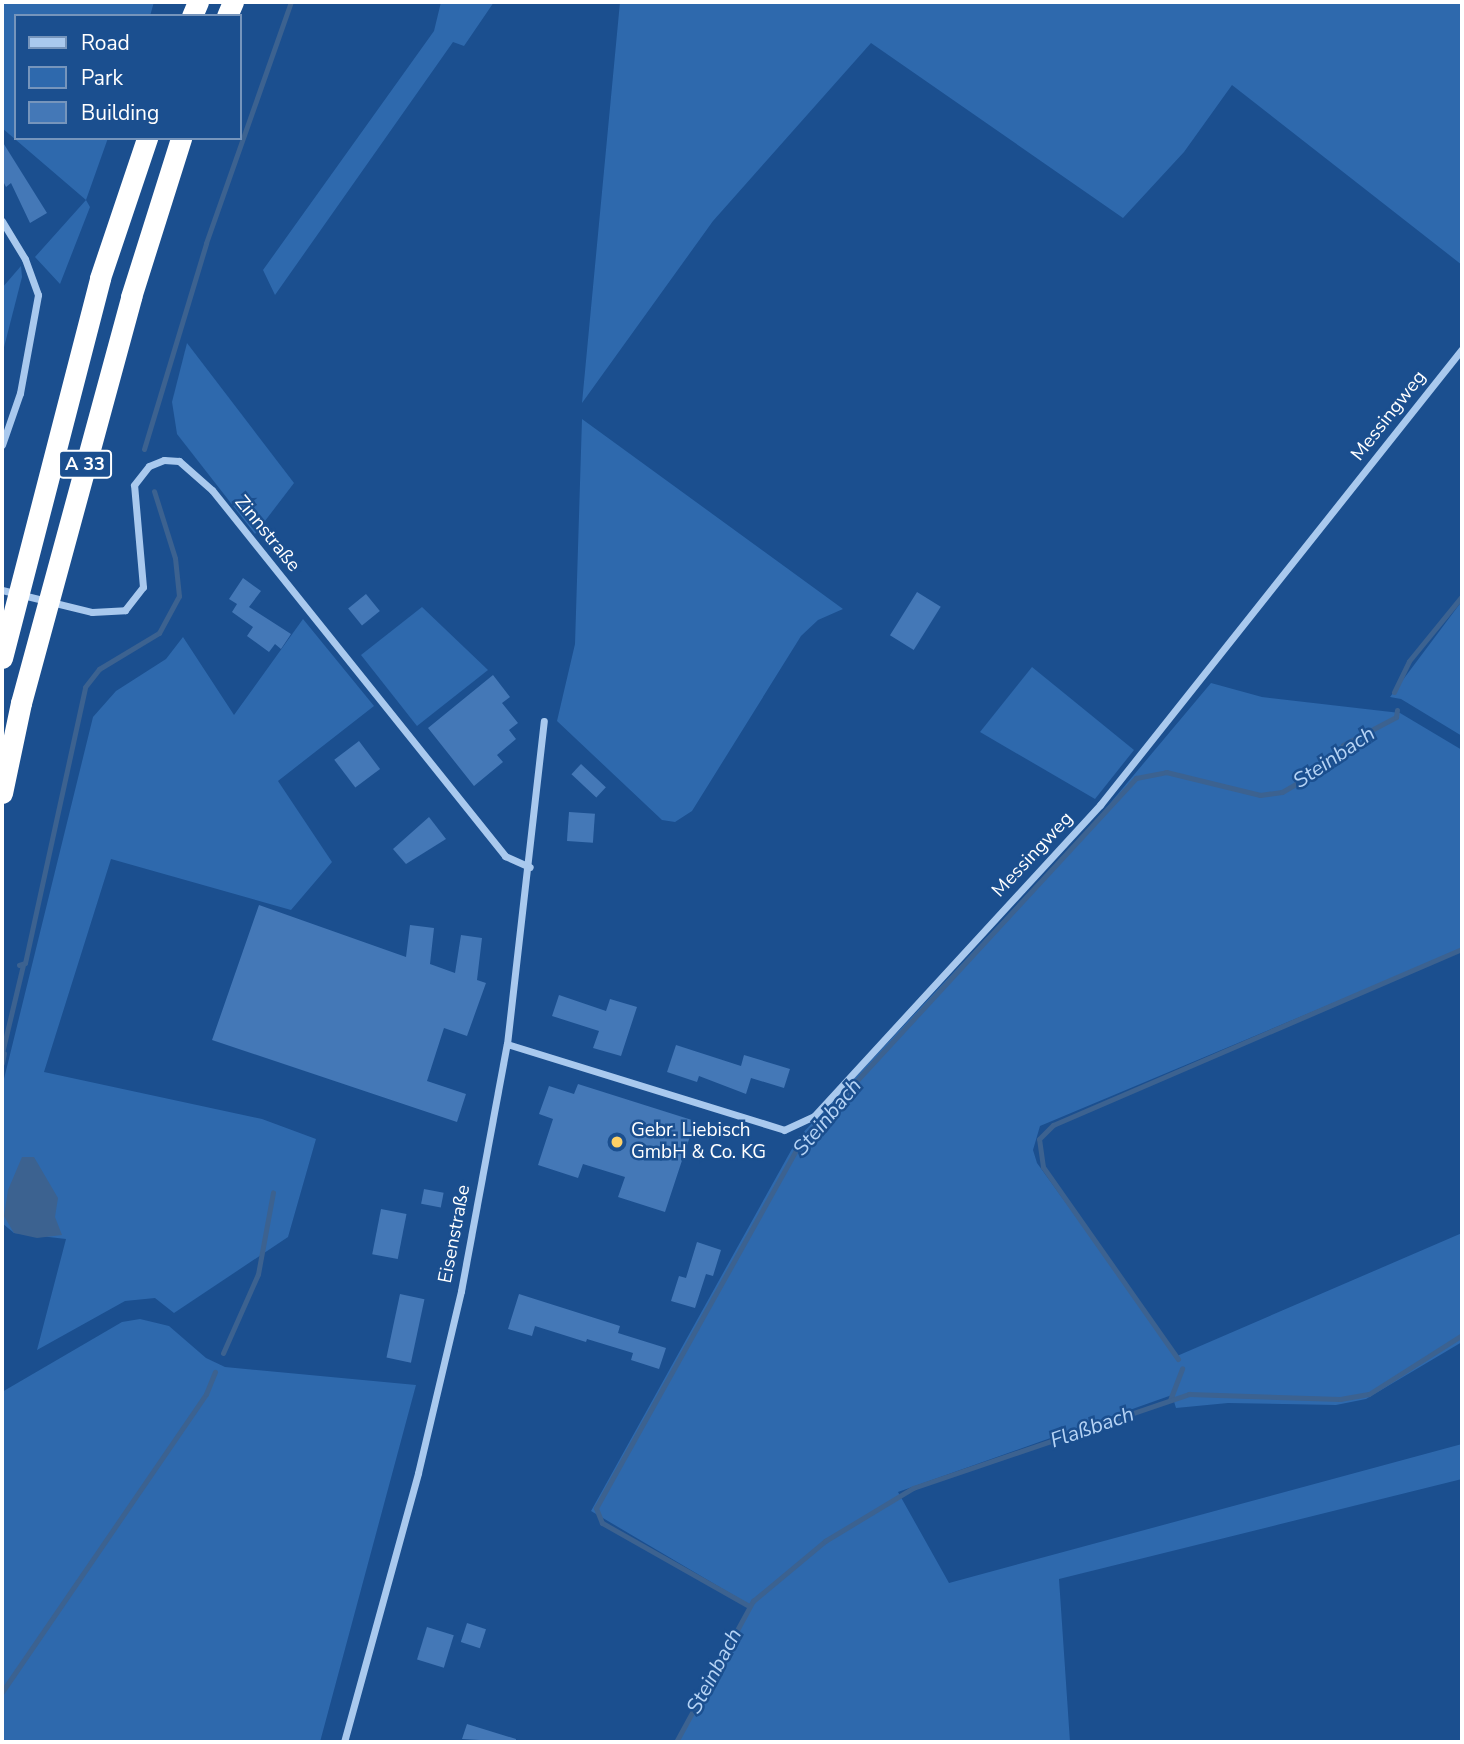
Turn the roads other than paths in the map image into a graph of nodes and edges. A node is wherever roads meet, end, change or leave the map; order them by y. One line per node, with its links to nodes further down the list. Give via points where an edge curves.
1 (147, 140): 7 (highway, A 33, via 100,278)
2 (180, 140): 9 (highway, A 33, via 131,297 24,690)
3 (2, 221): 5 (street, via 25,259 38,295 20,393)
4 (1462, 349): 11 (street, Messingweg, via 1100,806 814,1116 784,1130)
5 (2, 445)
6 (2, 590): 10 (street, Zinnstraße, via 92,612 118,613 132,604 143,587 133,496 139,474 164,460 191,468 505,856)
7 (2, 658)
8 (544, 721): 10 (street, Eisenstraße)
9 (2, 793)
10 (530, 867): 11 (street, Eisenstraße)
11 (507, 1044): 12 (street, Eisenstraße, via 452,1328 418,1473)
12 (344, 1742)

